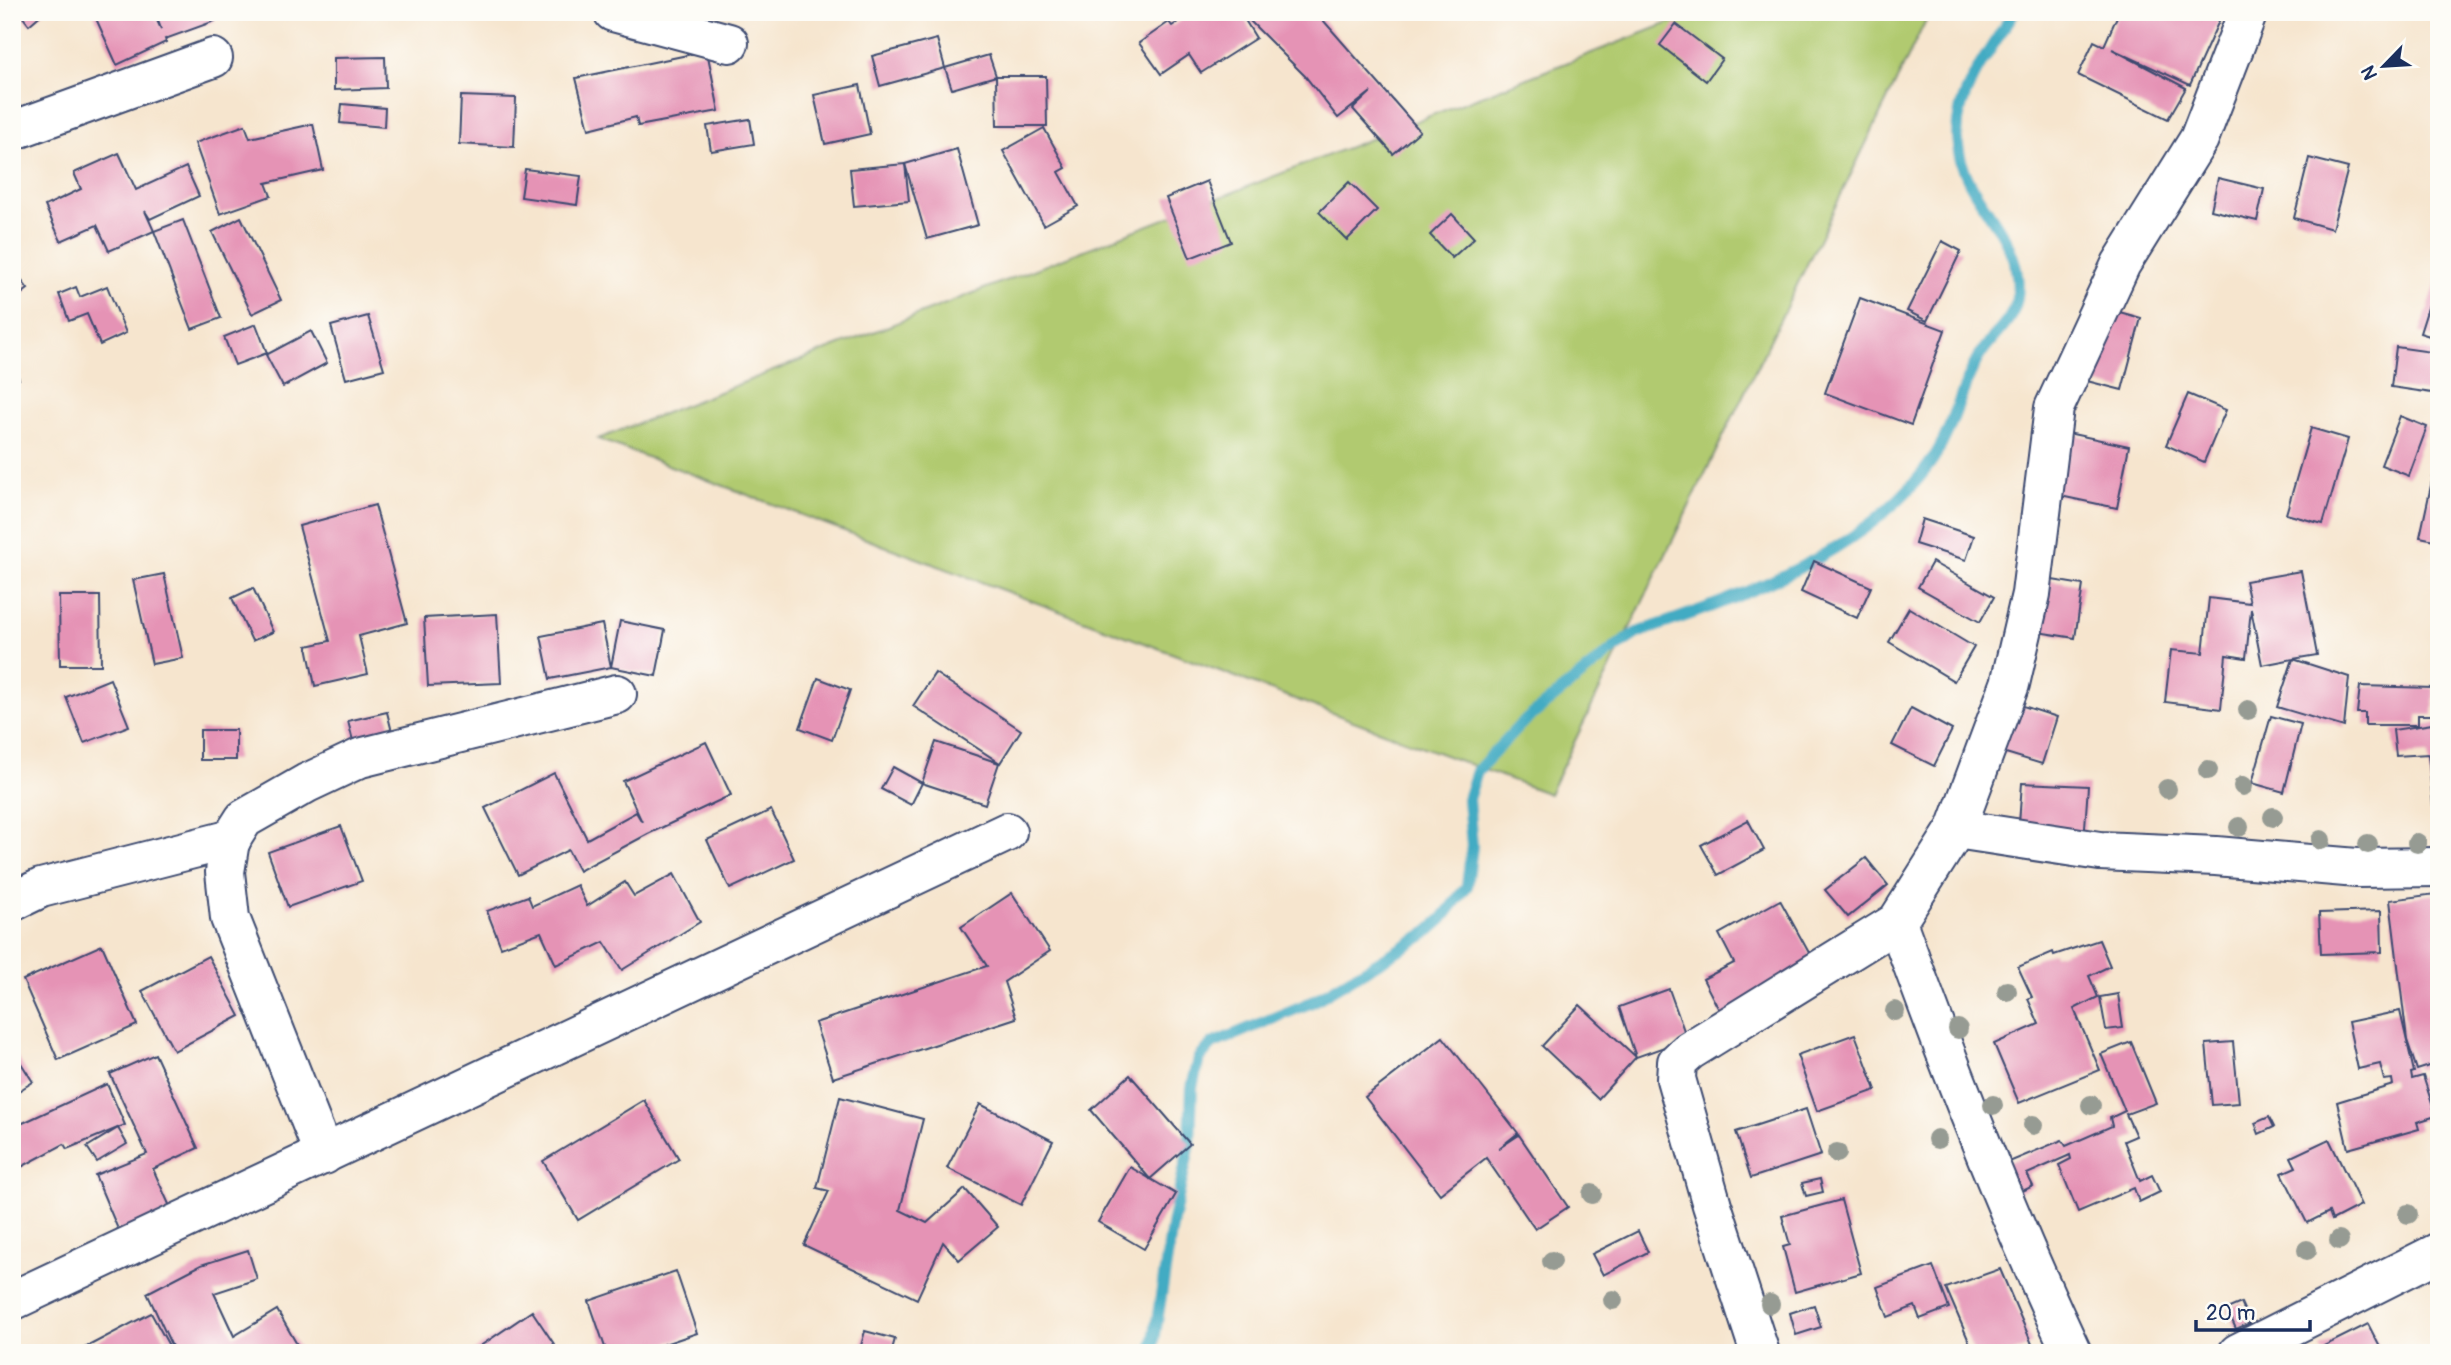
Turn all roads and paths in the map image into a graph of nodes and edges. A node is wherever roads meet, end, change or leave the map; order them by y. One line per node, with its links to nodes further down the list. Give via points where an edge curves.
1 (613, 12): 3 (street)
2 (2248, 12): 7 (street, via 2199,139 2121,264 2054,408 2031,594 2020,645)
3 (729, 43)
4 (213, 58): 5 (street)
5 (12, 131)
6 (617, 694): 9 (street, via 360,758 244,819)
7 (1956, 829): 10 (street, via 2100,851 2357,868); 12 (street)
8 (1007, 832): 13 (street)
9 (232, 839): 11 (street, via 41,888); 13 (street, via 225,872 230,918)
10 (2439, 867)
11 (12, 902)
12 (1897, 922): 16 (street, via 1677,1062 1676,1079 1697,1155); 17 (street, via 1961,1098)
13 (324, 1154): 15 (street)
14 (2439, 1252): 18 (street)
15 (12, 1301)
16 (1760, 1353)
17 (2072, 1353)
18 (2238, 1353)

